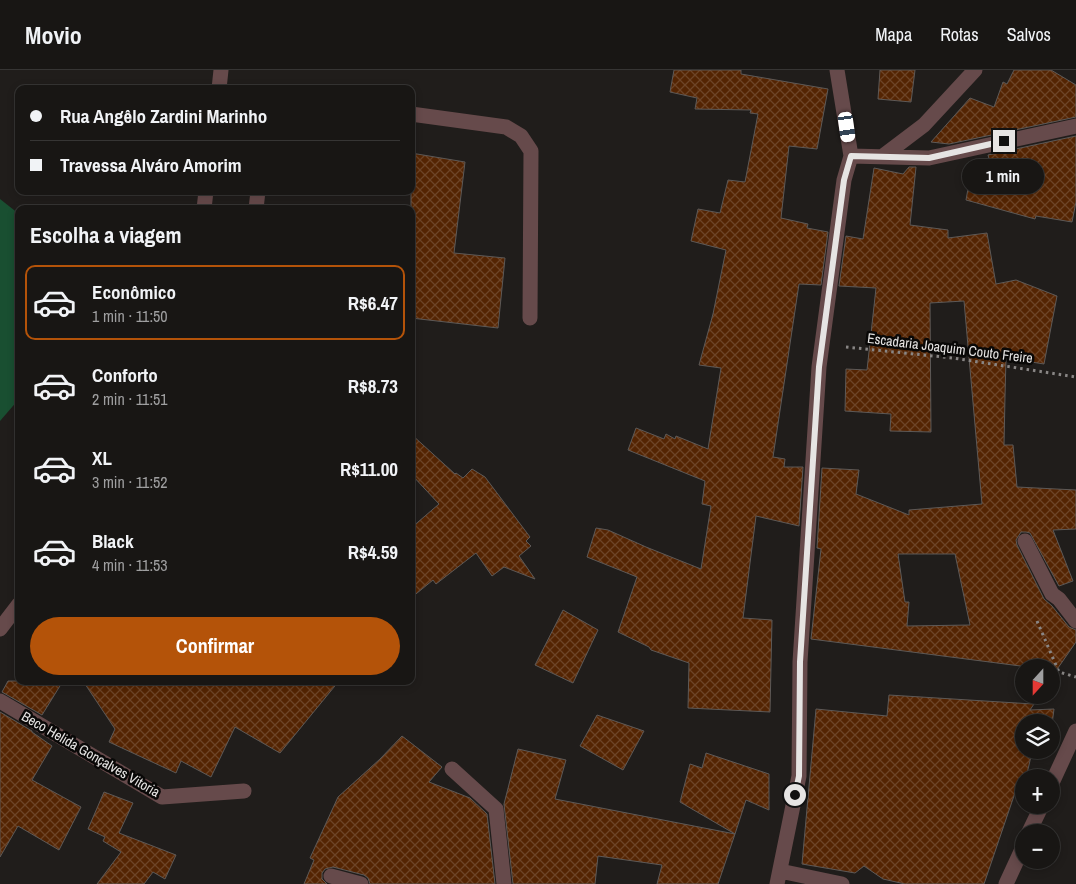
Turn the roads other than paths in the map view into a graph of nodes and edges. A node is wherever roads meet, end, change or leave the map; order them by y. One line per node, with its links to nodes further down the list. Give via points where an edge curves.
1 (221, 70): 4 (street)
2 (836, 70): 7 (street)
3 (975, 70): 8 (street, via 924,125)
4 (219, 85)
5 (415, 115): 9 (street, via 506,127 521,136 531,151)
6 (1076, 126): 8 (street, via 929,158)
7 (851, 156): 8 (street); 21 (street, via 844,180 821,344 800,662 799,776)
8 (884, 156)
9 (530, 318)
10 (1026, 541): 12 (street, via 1052,594)
11 (15, 609): 13 (street)
12 (1076, 622)
13 (0, 629)
14 (0, 700): 18 (street, Beco Helida Gonçalves Vitoria, via 162,797)
15 (1076, 731): 17 (street)
16 (452, 769): 23 (street, via 496,809)
17 (1058, 769)
18 (244, 791)
19 (1015, 864): 25 (street)
20 (331, 876): 22 (street)
21 (779, 877): 24 (street)
22 (361, 884)
23 (504, 884)
24 (842, 884)
25 (1006, 884)

